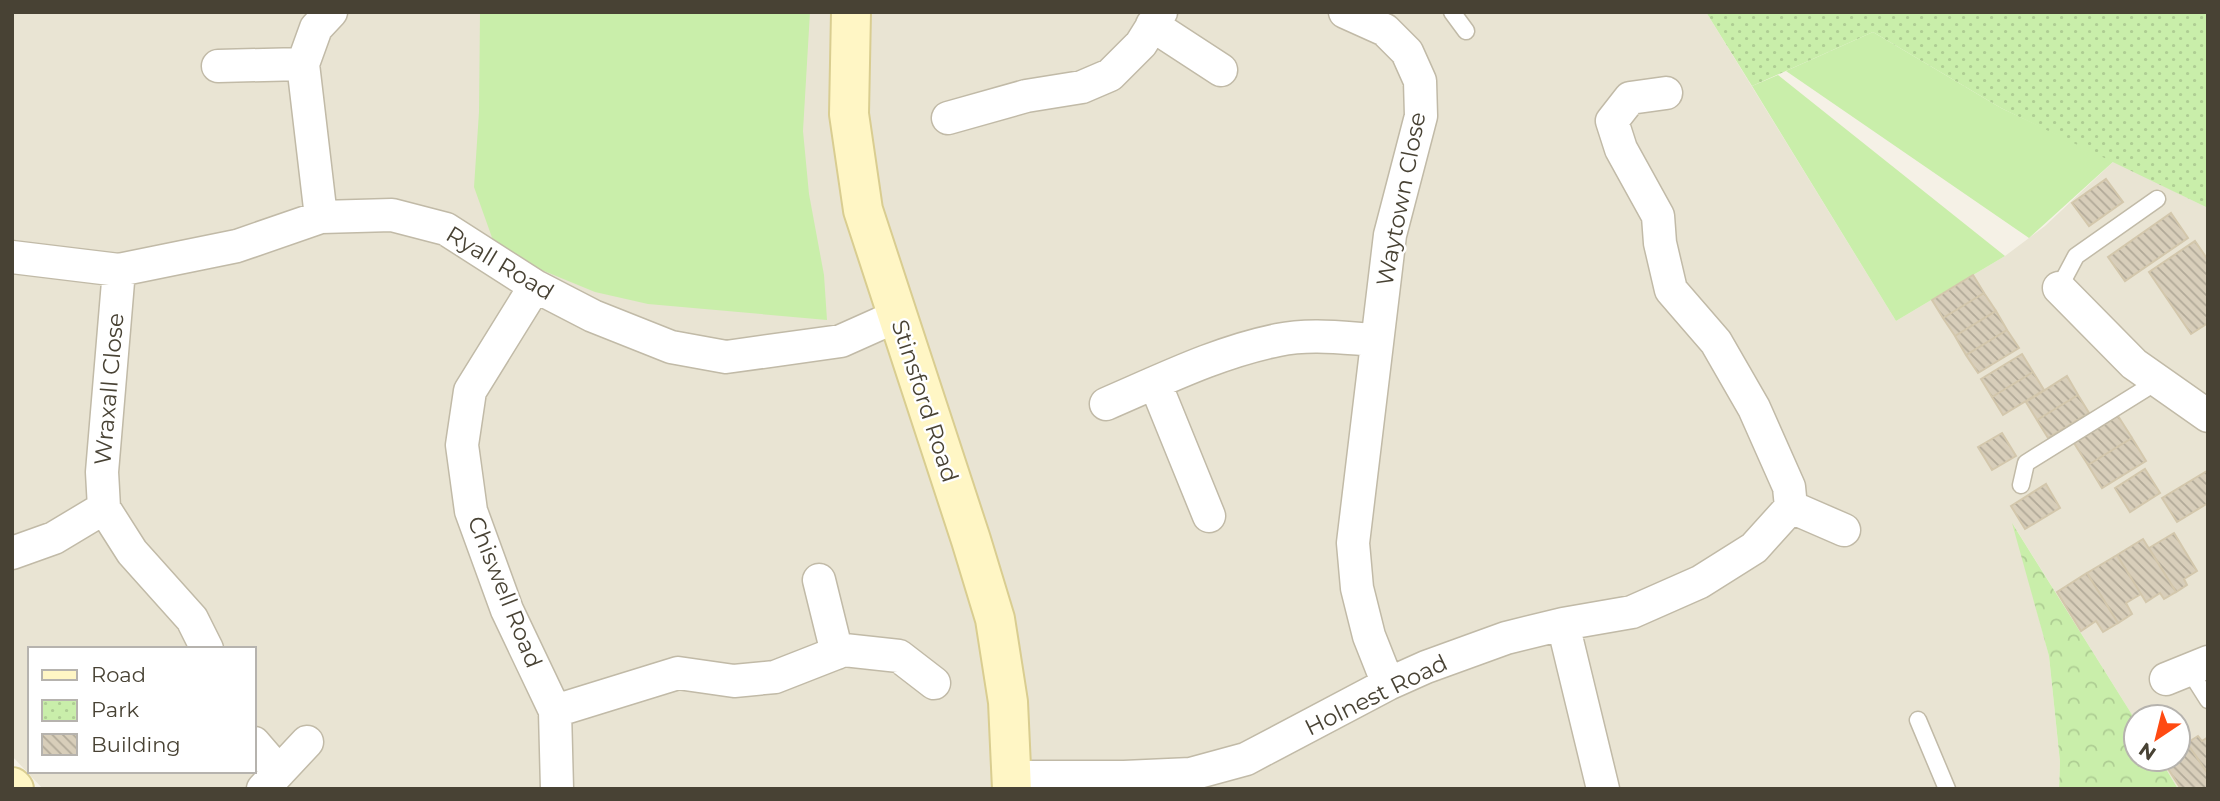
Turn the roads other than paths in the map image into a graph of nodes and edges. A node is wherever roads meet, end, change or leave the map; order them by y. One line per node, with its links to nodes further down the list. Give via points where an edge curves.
1 (331, 12): 7 (street, via 316,28)
2 (851, 12): 18 (street, Stinsford Road, via 849,114 863,211)
3 (1345, 12): 19 (street, Waytown Close, via 1385,30 1408,52 1420,81 1421,116 1390,235)
4 (1452, 12): 6 (lane)
5 (1157, 19): 9 (street); 11 (street, via 1141,44 1110,75 1082,87 1026,96)
6 (1466, 31)
7 (303, 64): 8 (street); 13 (street)
8 (218, 66)
9 (1221, 70)
10 (1666, 93): 25 (street, via 1630,98 1612,121 1621,149 1658,216 1671,290 1716,342 1754,408 1789,487)
11 (948, 118)
12 (2157, 199): 17 (lane, via 2076,256)
13 (321, 218): 15 (street, Ryall Road, via 237,246); 16 (street, Ryall Road, via 392,215 446,229)
14 (12, 257): 15 (street, Ryall Road)
15 (119, 270): 26 (street, Wraxall Close, via 102,472)
16 (535, 286): 18 (street, Ryall Road, via 593,316 671,346 726,357 841,341); 38 (street, Chiswell Road, via 470,391 462,445 471,511 507,610)
17 (2059, 288): 20 (street, via 2134,364)
18 (897, 316): 43 (street, Stinsford Road, via 995,619 1008,702)
19 (1376, 340): 21 (street, via 1280,340 1209,360); 36 (street, Waytown Close, via 1353,543 1357,588)
20 (2158, 381): 23 (street); 24 (lane, via 2026,463)
21 (1154, 383): 22 (street); 27 (street)
22 (1106, 404)
23 (2208, 416)
24 (2021, 485)
25 (1791, 507): 28 (street); 31 (street, Holnest Road, via 1754,548 1700,582 1632,612)
26 (104, 508): 29 (street, via 54,538); 32 (street, Wraxall Close, via 132,552 191,619)
27 (1209, 516)
28 (1844, 530)
29 (12, 553)
30 (819, 580): 33 (street)
31 (1563, 624): 36 (street, Holnest Road, via 1506,638); 45 (street)
32 (206, 647)
33 (837, 653): 35 (street, via 899,656); 38 (street, via 775,677 734,681 678,673)
34 (2188, 670): 37 (lane)
35 (934, 682)
36 (1388, 684): 43 (street, Holnest Road, via 1246,759 1191,774)
37 (2208, 700)
38 (555, 711): 44 (street, Chiswell Road)
39 (1917, 720): 46 (lane)
40 (307, 742): 42 (street)
41 (256, 747): 42 (street)
42 (271, 780)
43 (1013, 783)
44 (557, 789)
45 (1603, 789)
46 (1947, 789)

